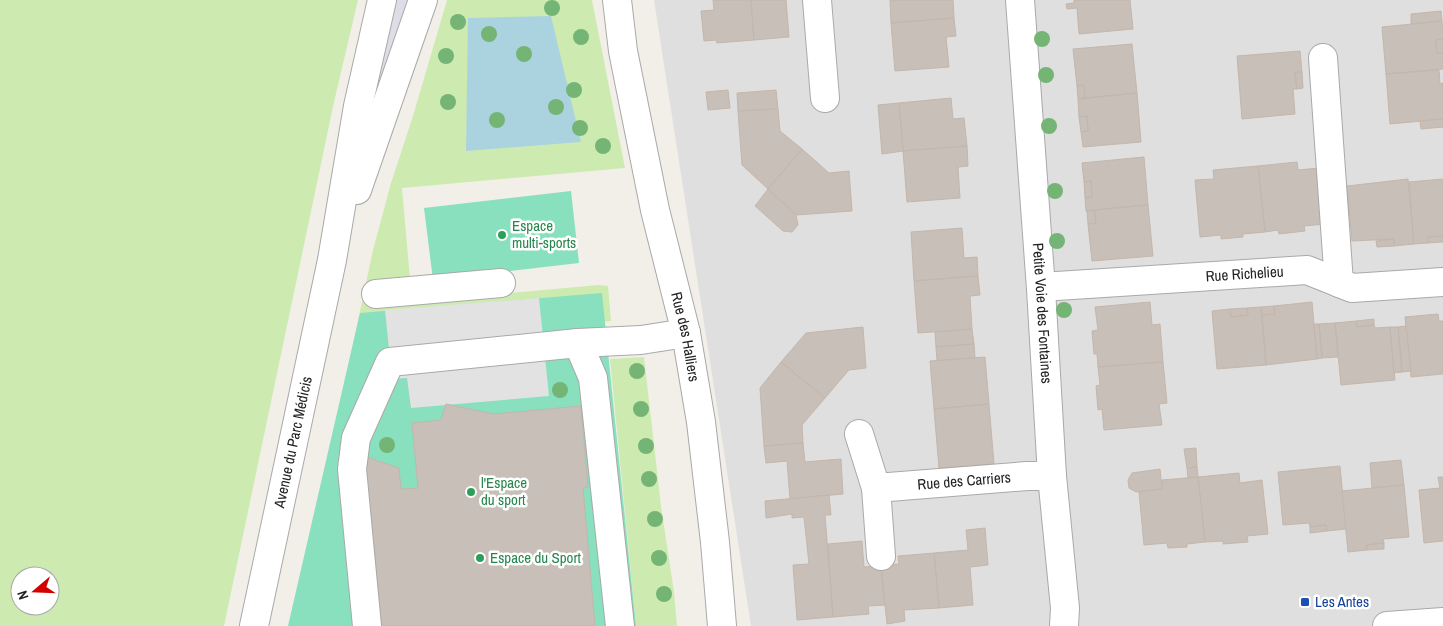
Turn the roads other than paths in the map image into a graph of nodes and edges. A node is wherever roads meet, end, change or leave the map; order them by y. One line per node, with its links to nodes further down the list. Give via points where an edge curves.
1 (382, 0): 10 (street, Avenue du Parc Médicis, via 358,106)
2 (423, 0): 10 (street, Avenue du Parc Médicis)
3 (606, 0): 7 (street, Rue des Halliers)
4 (617, 0): 7 (street, Rue des Halliers)
5 (817, 0): 9 (street)
6 (1020, 0): 14 (street, Petite Voie des Fontaines)
7 (623, 51): 16 (street, Rue des Halliers, via 655,210)
8 (1323, 58): 13 (street)
9 (825, 98)
10 (332, 260): 23 (street, Avenue du Parc Médicis)
11 (1443, 282): 13 (street, Rue Richelieu, via 1352,288)
12 (501, 283): 15 (street)
13 (1339, 283): 14 (street, Rue Richelieu, via 1307,270)
14 (1041, 286): 19 (street, Petite Voie des Fontaines)
15 (376, 294)
16 (686, 333): 17 (street, via 641,340); 26 (street, Rue des Halliers, via 701,422)
17 (578, 343): 24 (street, via 390,362 356,438 352,469); 25 (street, via 593,378)
18 (859, 434): 20 (street)
19 (1052, 476): 20 (street, Rue des Carriers); 27 (street, Petite Voie des Fontaines)
20 (876, 488): 21 (street)
21 (881, 556)
22 (1443, 622): 28 (street)
23 (254, 626)
24 (366, 626)
25 (620, 626)
26 (722, 626)
27 (1064, 626)
28 (1387, 626)

